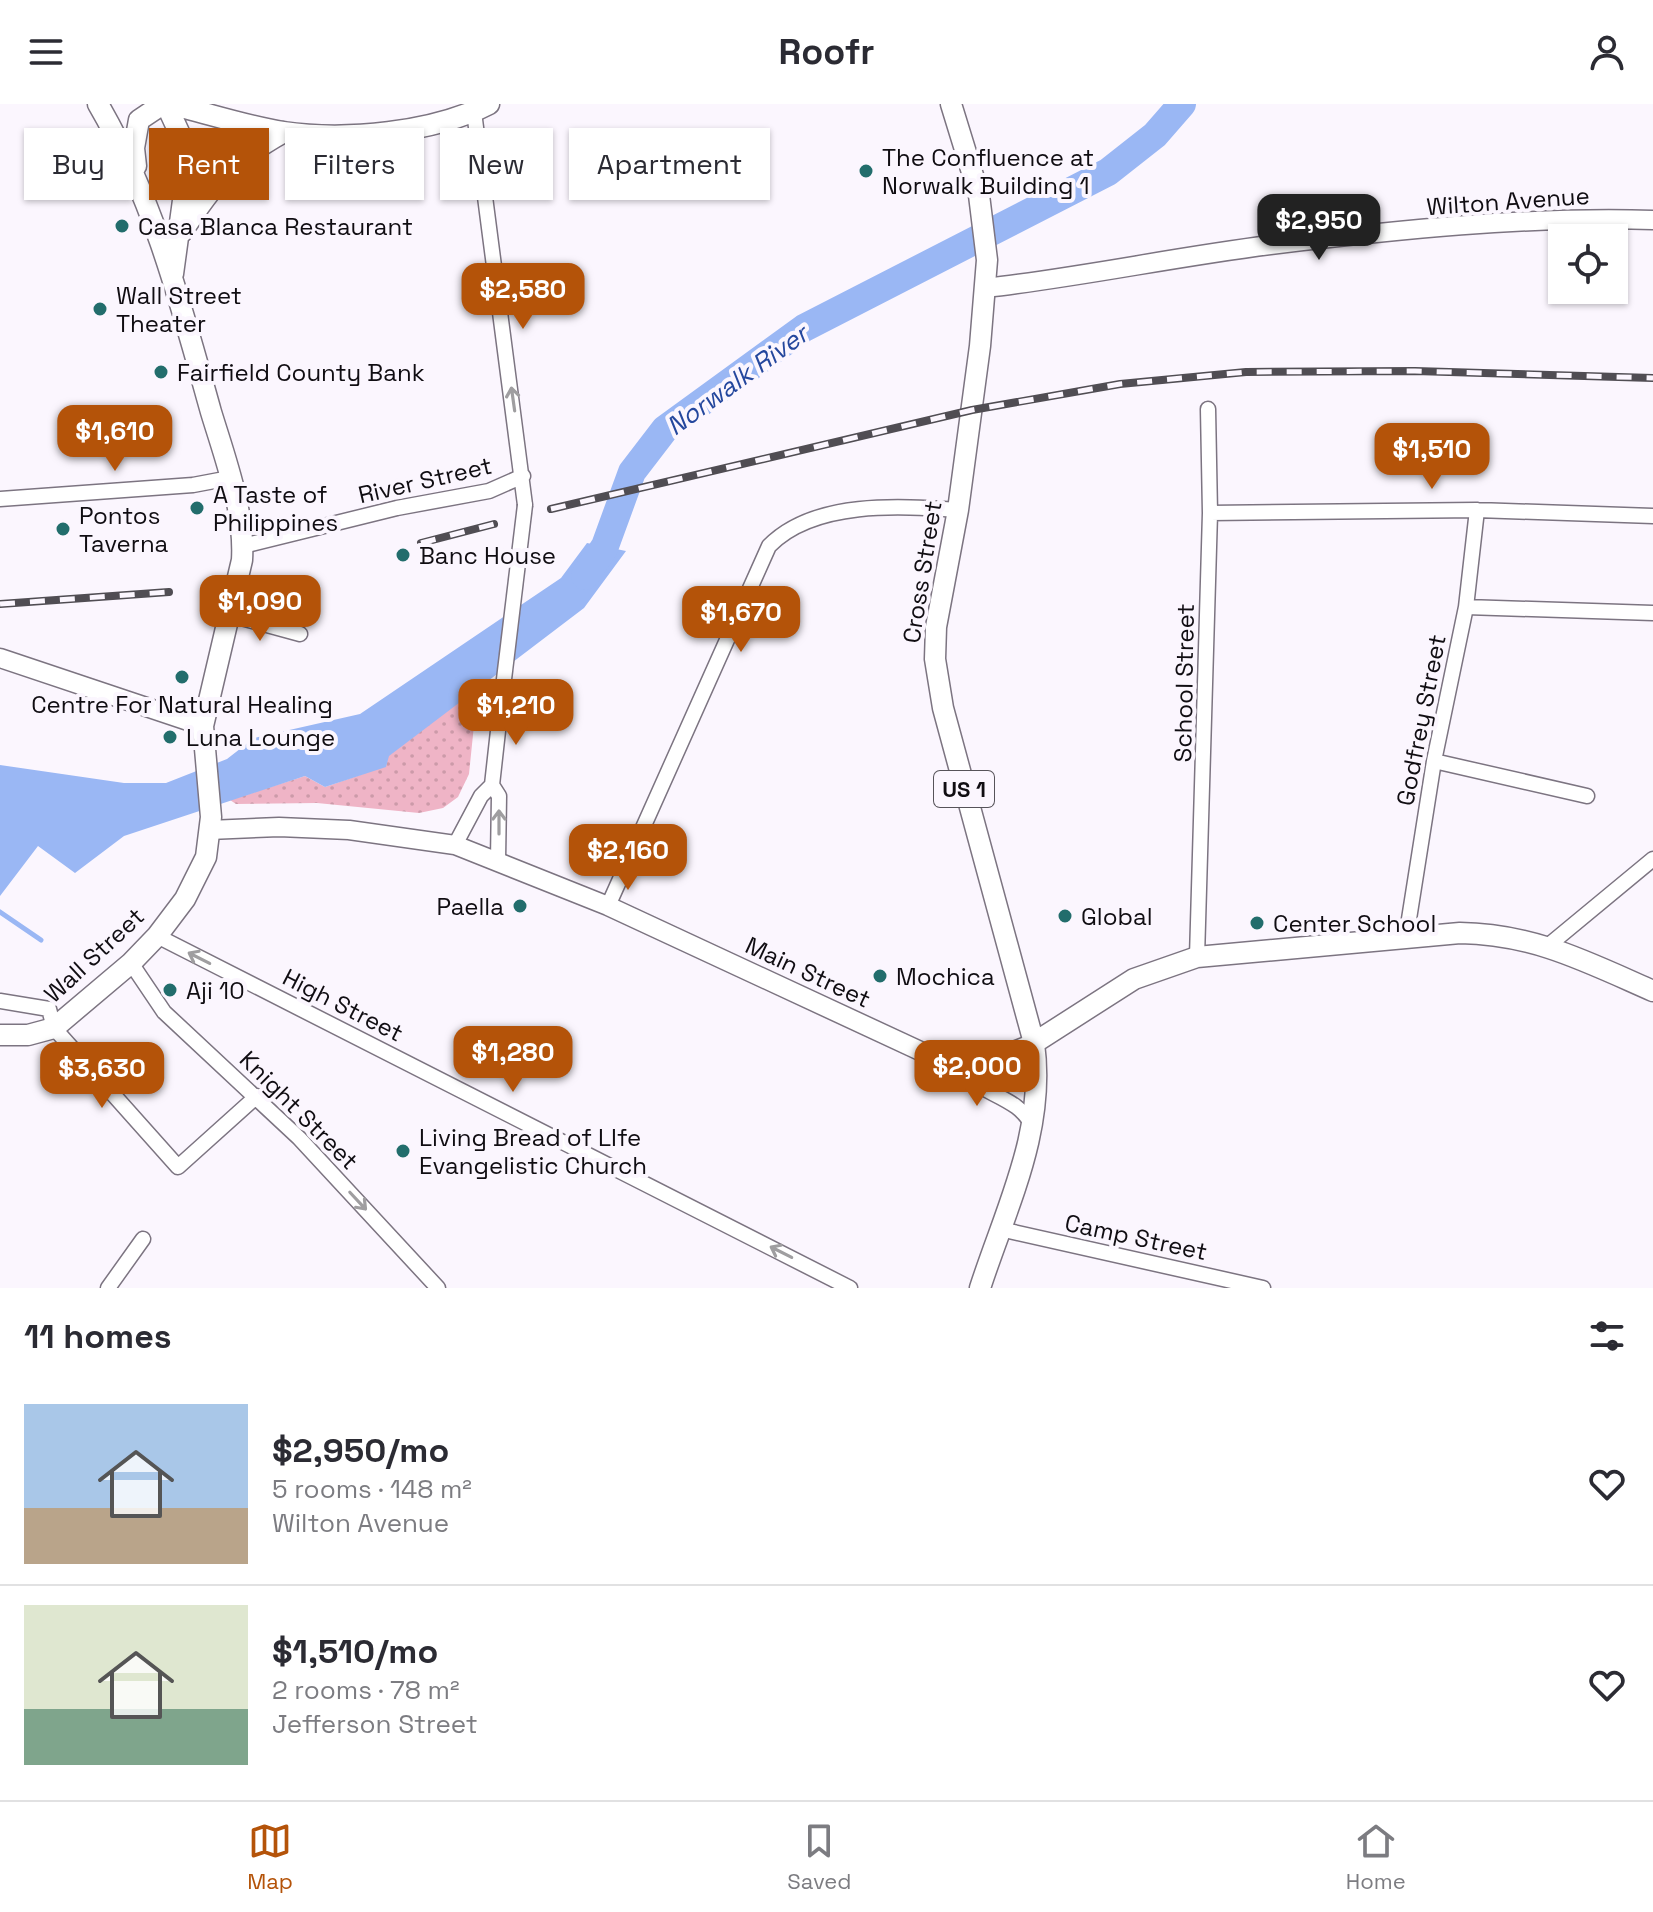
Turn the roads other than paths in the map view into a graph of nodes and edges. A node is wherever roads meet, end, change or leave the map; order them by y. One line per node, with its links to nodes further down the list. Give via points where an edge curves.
1 (98, 104): 6 (main road, Wall Street)
2 (166, 104): 5 (main road); 6 (main road, Wall Street, via 139,120 134,148); 8 (main road, Wall Street, via 186,157)
3 (951, 104): 10 (main road, Cross Street / US 1, via 984,221)
4 (481, 108): 5 (main road, via 441,122 379,133); 12 (street, one-way to 4)
5 (284, 132): 8 (main road, Wall Street, via 243,155 210,189)
6 (138, 176): 9 (main road, Wall Street)
7 (1653, 220): 10 (main road, Wilton Avenue, via 1550,221 1269,245)
8 (180, 235): 9 (main road, Wall Street)
9 (173, 274): 13 (main road, Wall Street)
10 (986, 288): 15 (main road, Cross Street / US 1)
11 (1208, 409): 17 (street, School Street)
12 (523, 476): 19 (street, River Street, via 489,491); 27 (street, bridge, via 525,505)
13 (230, 478): 14 (street); 19 (main road, Wall Street)
14 (0, 499)
15 (958, 510): 33 (street, via 866,507 817,520 769,546); 43 (main road, Cross Street / US 1, via 937,616 937,676)
16 (1477, 510): 17 (street); 18 (street); 20 (street, Godfrey Street)
17 (1210, 513): 37 (street, School Street)
18 (1653, 516)
19 (243, 546): 22 (main road, Wall Street)
20 (1466, 607): 21 (street); 26 (street, Godfrey Street)
21 (1653, 613)
22 (230, 615): 23 (street); 25 (main road, Wall Street)
23 (300, 634)
24 (0, 658): 25 (main road)
25 (203, 726): 29 (main road, Wall Street)
26 (1434, 761): 28 (street); 35 (street, Godfrey Street)
27 (492, 785): 30 (street); 32 (street, one-way to 27, via 499,796)
28 (1587, 796)
29 (210, 823): 30 (main road, Main Street, via 398,834); 34 (main road, Wall Street, via 206,857 185,899)
30 (455, 845): 32 (main road, Main Street)
31 (1653, 859): 36 (street)
32 (498, 860): 33 (main road, Main Street)
33 (608, 906): 44 (main road, Main Street, via 918,1053)
34 (157, 936): 38 (main road, Wall Street); 51 (street, High Street, one-way to 34)
35 (1406, 938): 36 (main road, Main Street, via 1494,934); 37 (main road, Main Street)
36 (1549, 945): 39 (main road, Main Street)
37 (1197, 957): 43 (main road, Main Street, via 1134,979)
38 (131, 963): 41 (main road, Wall Street); 45 (street, Knight Street, via 164,1012)
39 (1653, 991)
40 (0, 1001): 41 (street, via 49,1009)
41 (54, 1028): 42 (main road); 45 (street, via 178,1167)
42 (0, 1035)
43 (1034, 1043): 44 (main road, Main Street, via 988,1061); 46 (main road, US 1)
44 (953, 1064): 46 (street, via 966,1081 1023,1111)
45 (257, 1096): 50 (street, Knight Street, one-way to 50)
46 (1034, 1131): 47 (main road, US 1)
47 (1000, 1229): 52 (main road, US 1); 53 (street, Camp Street)
48 (143, 1239): 49 (street)
49 (108, 1288)
50 (438, 1288)
51 (850, 1288)
52 (980, 1288)
53 (1263, 1288)

